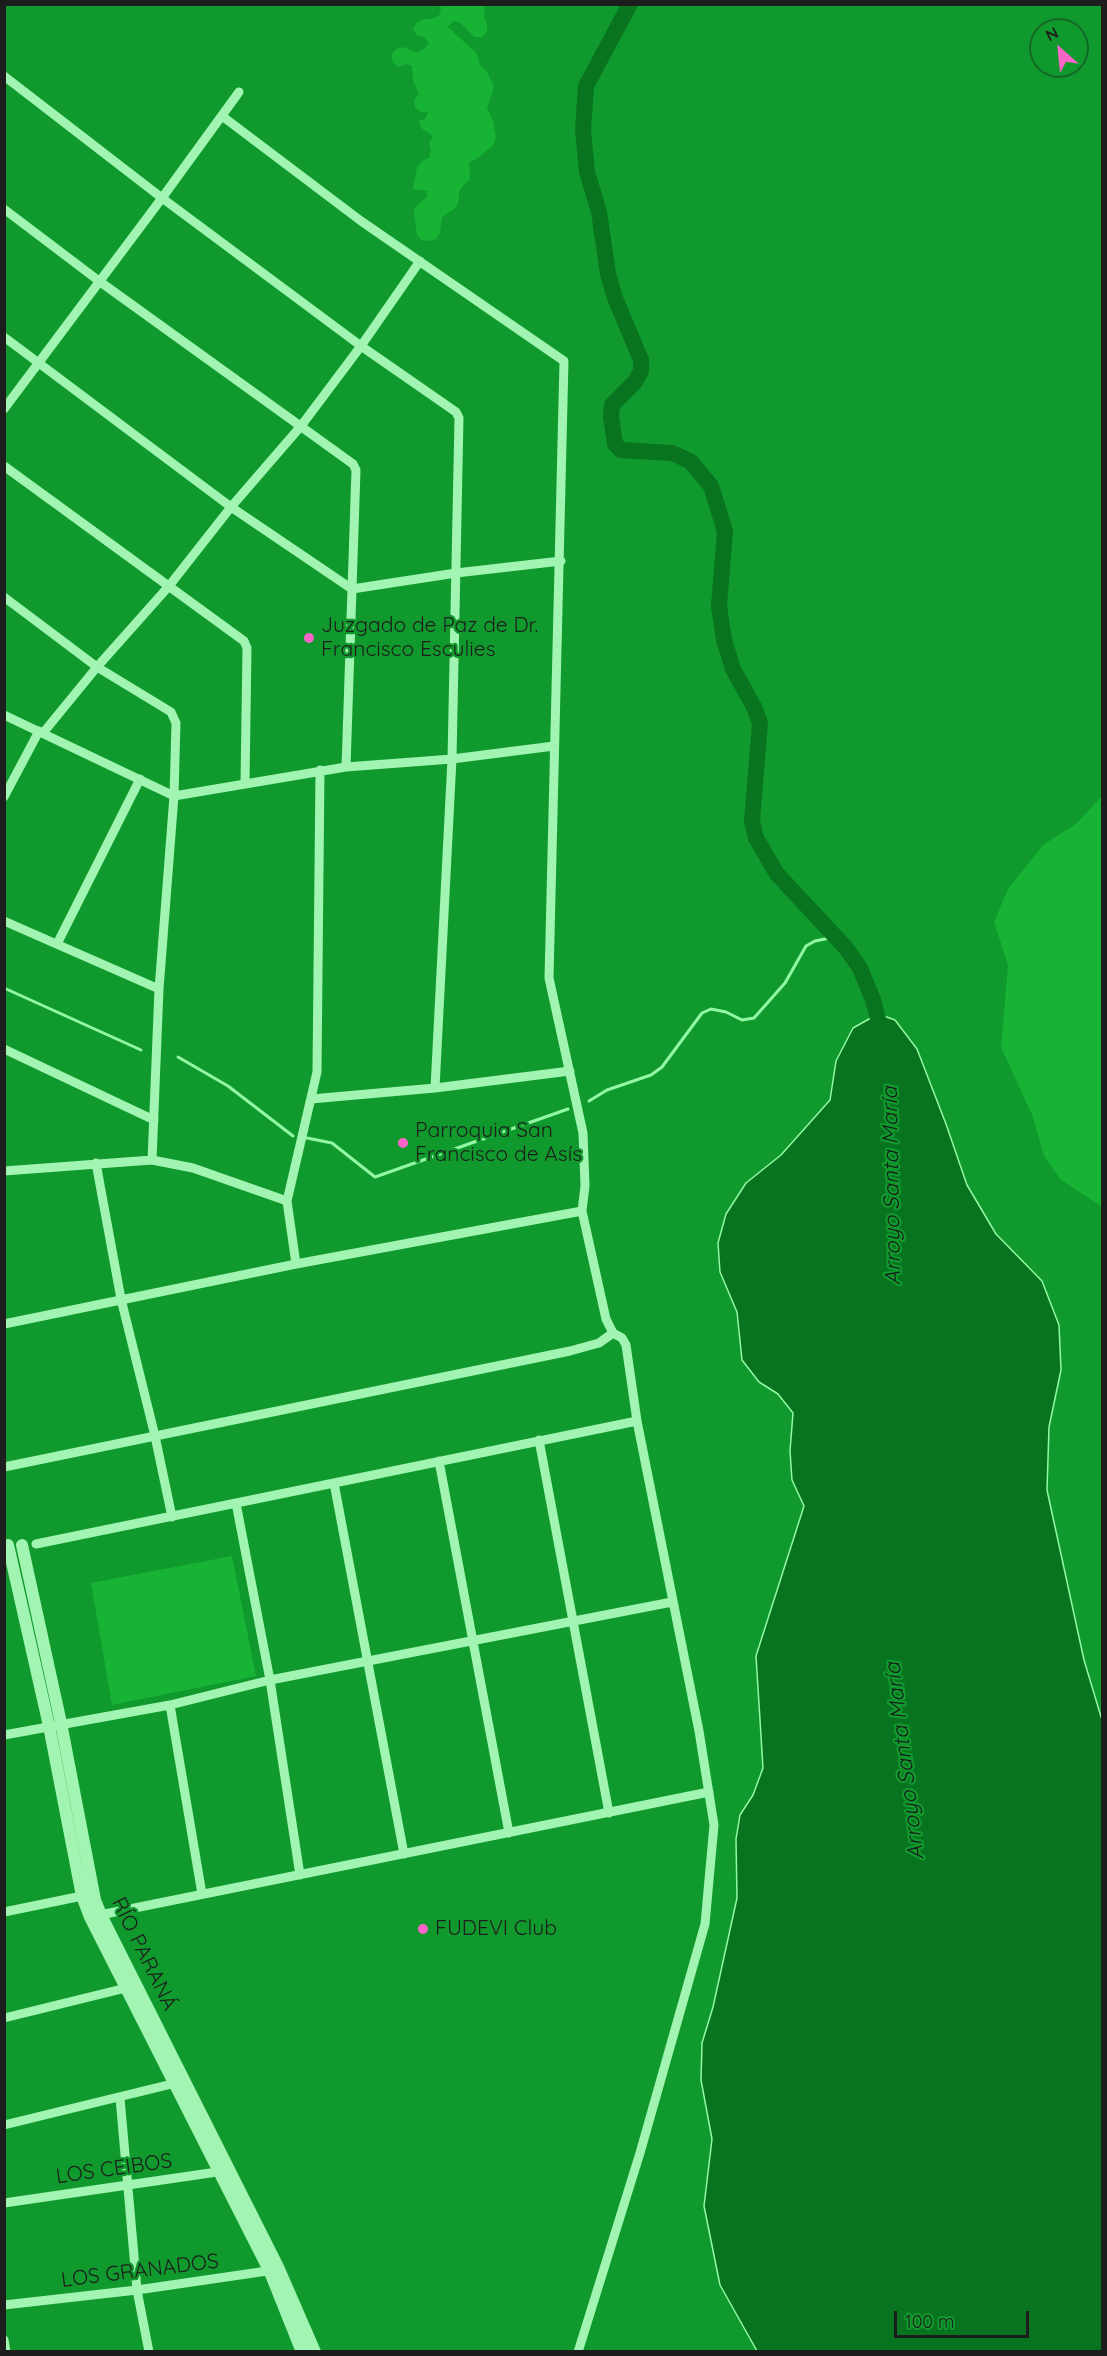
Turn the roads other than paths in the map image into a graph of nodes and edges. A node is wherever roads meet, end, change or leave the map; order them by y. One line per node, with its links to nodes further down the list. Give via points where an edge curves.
1 (4, 76): 4 (street)
2 (240, 92): 3 (street)
3 (222, 116): 4 (street); 6 (street)
4 (162, 198): 7 (street); 9 (street)
5 (4, 209): 7 (street)
6 (420, 261): 9 (street); 15 (street, via 564,361)
7 (99, 281): 10 (street); 12 (street)
8 (4, 337): 10 (street)
9 (361, 346): 12 (street); 16 (street, via 456,412 459,418)
10 (38, 363): 11 (street); 14 (street)
11 (4, 409)
12 (301, 426): 14 (street); 18 (street, via 356,470)
13 (4, 466): 17 (street)
14 (231, 507): 17 (street); 18 (street)
15 (561, 561): 16 (street); 23 (street)
16 (456, 573): 18 (street); 24 (street)
17 (169, 586): 20 (street); 28 (street, via 244,641 247,648)
18 (352, 589): 25 (street)
19 (4, 597): 20 (street)
20 (97, 667): 22 (street); 29 (street, via 171,712 176,723)
21 (4, 715): 22 (street)
22 (41, 732): 27 (street); 30 (street)
23 (554, 746): 24 (street); 35 (street, via 549,978)
24 (452, 759): 25 (street); 36 (street)
25 (346, 767): 26 (street)
26 (320, 770): 28 (street); 37 (street, via 317,1072)
27 (140, 779): 29 (street); 32 (street)
28 (245, 783): 29 (street)
29 (174, 796): 33 (street)
30 (4, 797)
31 (4, 921): 32 (street)
32 (57, 944): 33 (street)
33 (159, 989): 38 (street)
34 (4, 1049): 38 (street)
35 (570, 1071): 36 (street); 43 (street, via 585,1150)
36 (435, 1088): 37 (street)
37 (310, 1099): 42 (street)
38 (154, 1120): 39 (street)
39 (152, 1160): 40 (street); 42 (street, via 193,1168)
40 (96, 1163): 41 (street); 45 (street)
41 (4, 1171)
42 (287, 1202): 44 (street)
43 (582, 1211): 44 (street); 47 (street, via 599,1295)
44 (296, 1264): 45 (street)
45 (121, 1299): 46 (street); 49 (street)
46 (4, 1324)
47 (613, 1333): 48 (street, via 626,1345); 49 (street, via 570,1351)
48 (637, 1421): 50 (street); 58 (street)
49 (155, 1436): 52 (street); 55 (street)
50 (539, 1440): 51 (street); 59 (street)
51 (439, 1461): 53 (street); 60 (street)
52 (4, 1467)
53 (334, 1483): 54 (street); 61 (street)
54 (236, 1503): 55 (street); 62 (street)
55 (172, 1517): 56 (street)
56 (36, 1544): 57 (street)
57 (12, 1550): 64 (street, RÍO PARANÁ)
58 (672, 1602): 59 (street); 66 (street)
59 (573, 1621): 60 (street); 67 (street)
60 (472, 1641): 61 (street); 68 (street)
61 (369, 1661): 62 (street); 69 (street)
62 (270, 1680): 63 (street); 70 (street)
63 (170, 1705): 64 (street); 71 (street)
64 (55, 1724): 65 (street); 72 (street, RÍO PARANÁ)
65 (4, 1735)
66 (709, 1792): 67 (street); 91 (street, via 714,1825 705,1924)
67 (609, 1813): 68 (street)
68 (510, 1833): 69 (street)
69 (404, 1854): 70 (street)
70 (300, 1875): 71 (street)
71 (202, 1894): 74 (street)
72 (88, 1895): 73 (street); 74 (street, RÍO PARANÁ)
73 (4, 1912)
74 (95, 1916): 75 (street, RÍO PARANÁ)
75 (131, 1987): 76 (street); 77 (street, RÍO PARANÁ)
76 (4, 2018)
77 (179, 2083): 78 (street); 80 (street, RÍO PARANÁ)
78 (120, 2098): 79 (street); 81 (street)
79 (4, 2125)
80 (224, 2170): 81 (street, LOS CEIBOS); 83 (street, RÍO PARANÁ)
81 (128, 2185): 82 (street, LOS CEIBOS); 84 (street)
82 (4, 2203)
83 (274, 2270): 84 (street, LOS GRANADOS); 89 (street, RÍO PARANÁ); 90 (street, RÍO PARANÁ)
84 (137, 2290): 85 (street, LOS GRANADOS); 87 (street)
85 (4, 2305)
86 (4, 2340): 88 (street)
87 (148, 2351)
88 (6, 2352)
89 (302, 2352)
90 (315, 2352)
91 (578, 2352)

